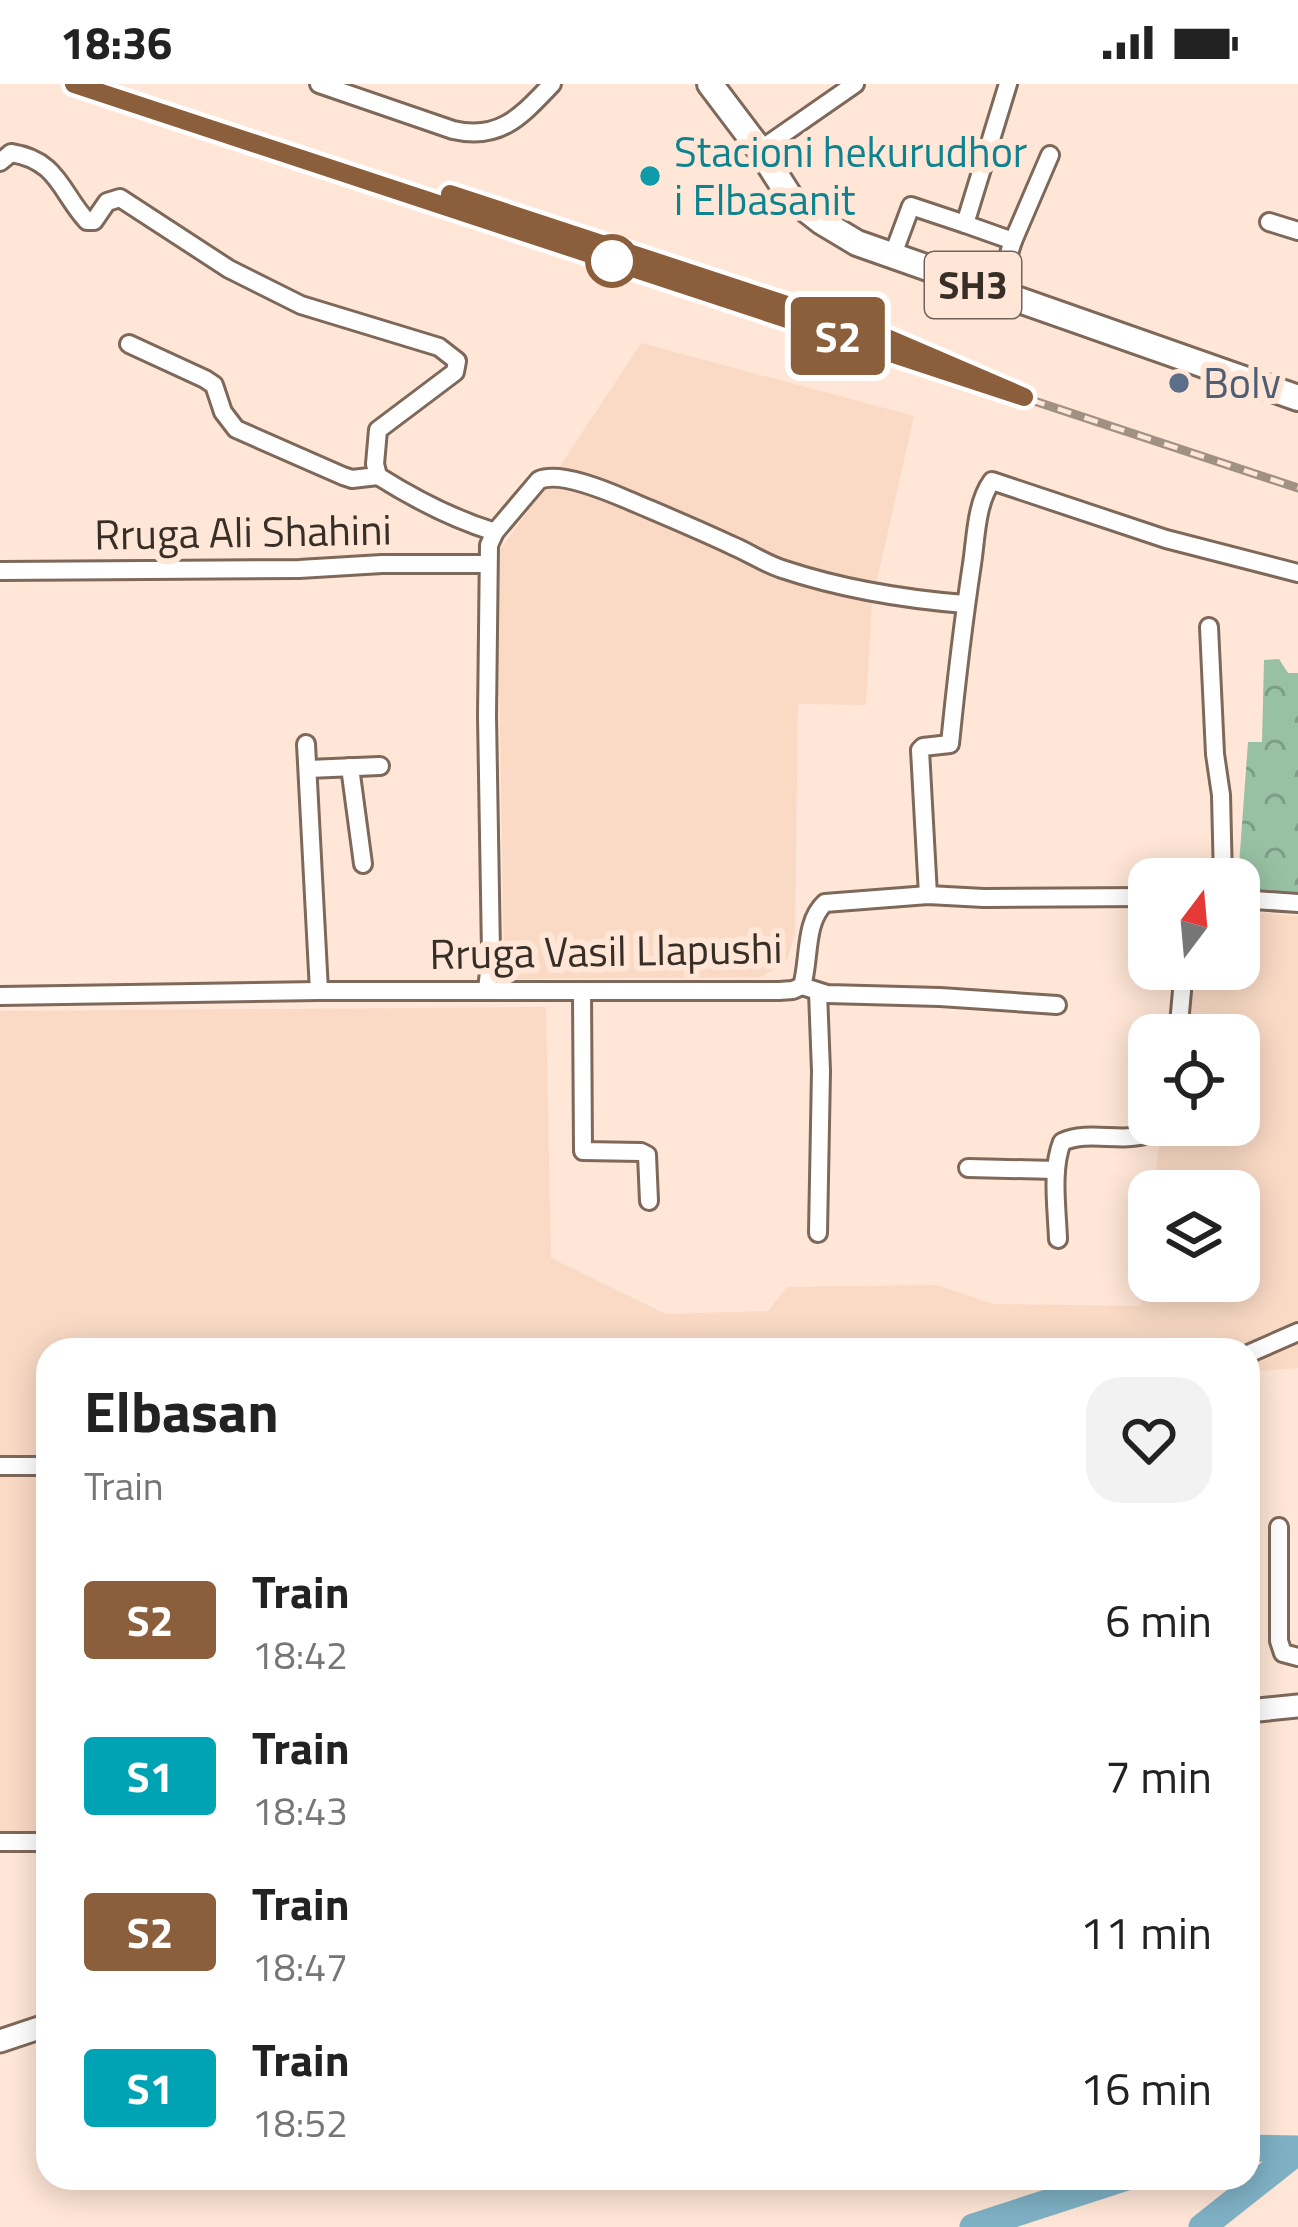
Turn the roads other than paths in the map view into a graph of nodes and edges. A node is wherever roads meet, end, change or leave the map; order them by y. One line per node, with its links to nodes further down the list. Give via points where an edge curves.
1 (319, 84): 2 (street, via 475,133 509,124)
2 (553, 84)
3 (710, 84): 6 (main road, SH3)
4 (855, 84): 6 (street)
5 (1008, 84): 10 (street)
6 (760, 150): 13 (main road, SH3, via 790,197 839,233)
7 (1050, 155): 12 (street)
8 (0, 162): 17 (street, via 11,153 36,161 61,181 87,221 120,198 301,305 454,356 455,372 378,430)
9 (1269, 221): 11 (street)
10 (965, 224): 12 (street); 13 (street, via 910,206)
11 (1298, 231)
12 (1013, 241): 14 (street)
13 (892, 257): 14 (main road, SH3)
14 (996, 294): 16 (main road, SH3)
15 (129, 344): 17 (street, via 214,385 236,429 352,479)
16 (1298, 398)
17 (379, 476): 18 (street)
18 (495, 532): 19 (street); 22 (street, via 539,480 556,477 614,494 777,568 869,593)
19 (488, 564): 20 (street, Rruga Ali Shahini); 35 (street)
20 (0, 571)
21 (1298, 573): 22 (street, via 992,481)
22 (965, 604): 30 (street, via 950,744 920,754)
23 (1209, 627): 28 (street)
24 (306, 744): 27 (street)
25 (380, 766): 26 (street)
26 (350, 767): 27 (street); 29 (street)
27 (308, 769): 36 (street)
28 (1222, 858)
29 (363, 864)
30 (928, 895): 31 (street, Rruga Vasil Llapushi); 34 (street, Rruga Vasil Llapushi, via 825,903 813,922)
31 (1128, 897)
32 (1260, 901): 33 (street)
33 (1298, 904)
34 (810, 988): 37 (street, Rruga Vasil Llapushi); 39 (street); 44 (street, via 821,1071)
35 (488, 990): 36 (street, Rruga Vasil Llapushi); 37 (street, Rruga Vasil Llapushi)
36 (320, 991): 38 (street, Rruga Vasil Llapushi)
37 (582, 991): 43 (street, via 583,1150 647,1155)
38 (0, 997)
39 (1057, 1005)
40 (1128, 1137): 42 (street, via 1073,1137 1062,1142)
41 (968, 1168): 42 (street)
42 (1055, 1170): 45 (street)
43 (649, 1202)
44 (818, 1233)
45 (1058, 1239)
46 (1298, 1332): 47 (street)
47 (1260, 1349)
48 (0, 1466): 49 (street)
49 (36, 1466)
50 (1279, 1527): 51 (street, via 1279,1640 1282,1653)
51 (1298, 1657)
52 (1298, 1706): 53 (street)
53 (1260, 1710)
54 (0, 1842): 55 (street)
55 (36, 1842)
56 (36, 2029): 57 (street)
57 (0, 2041)

